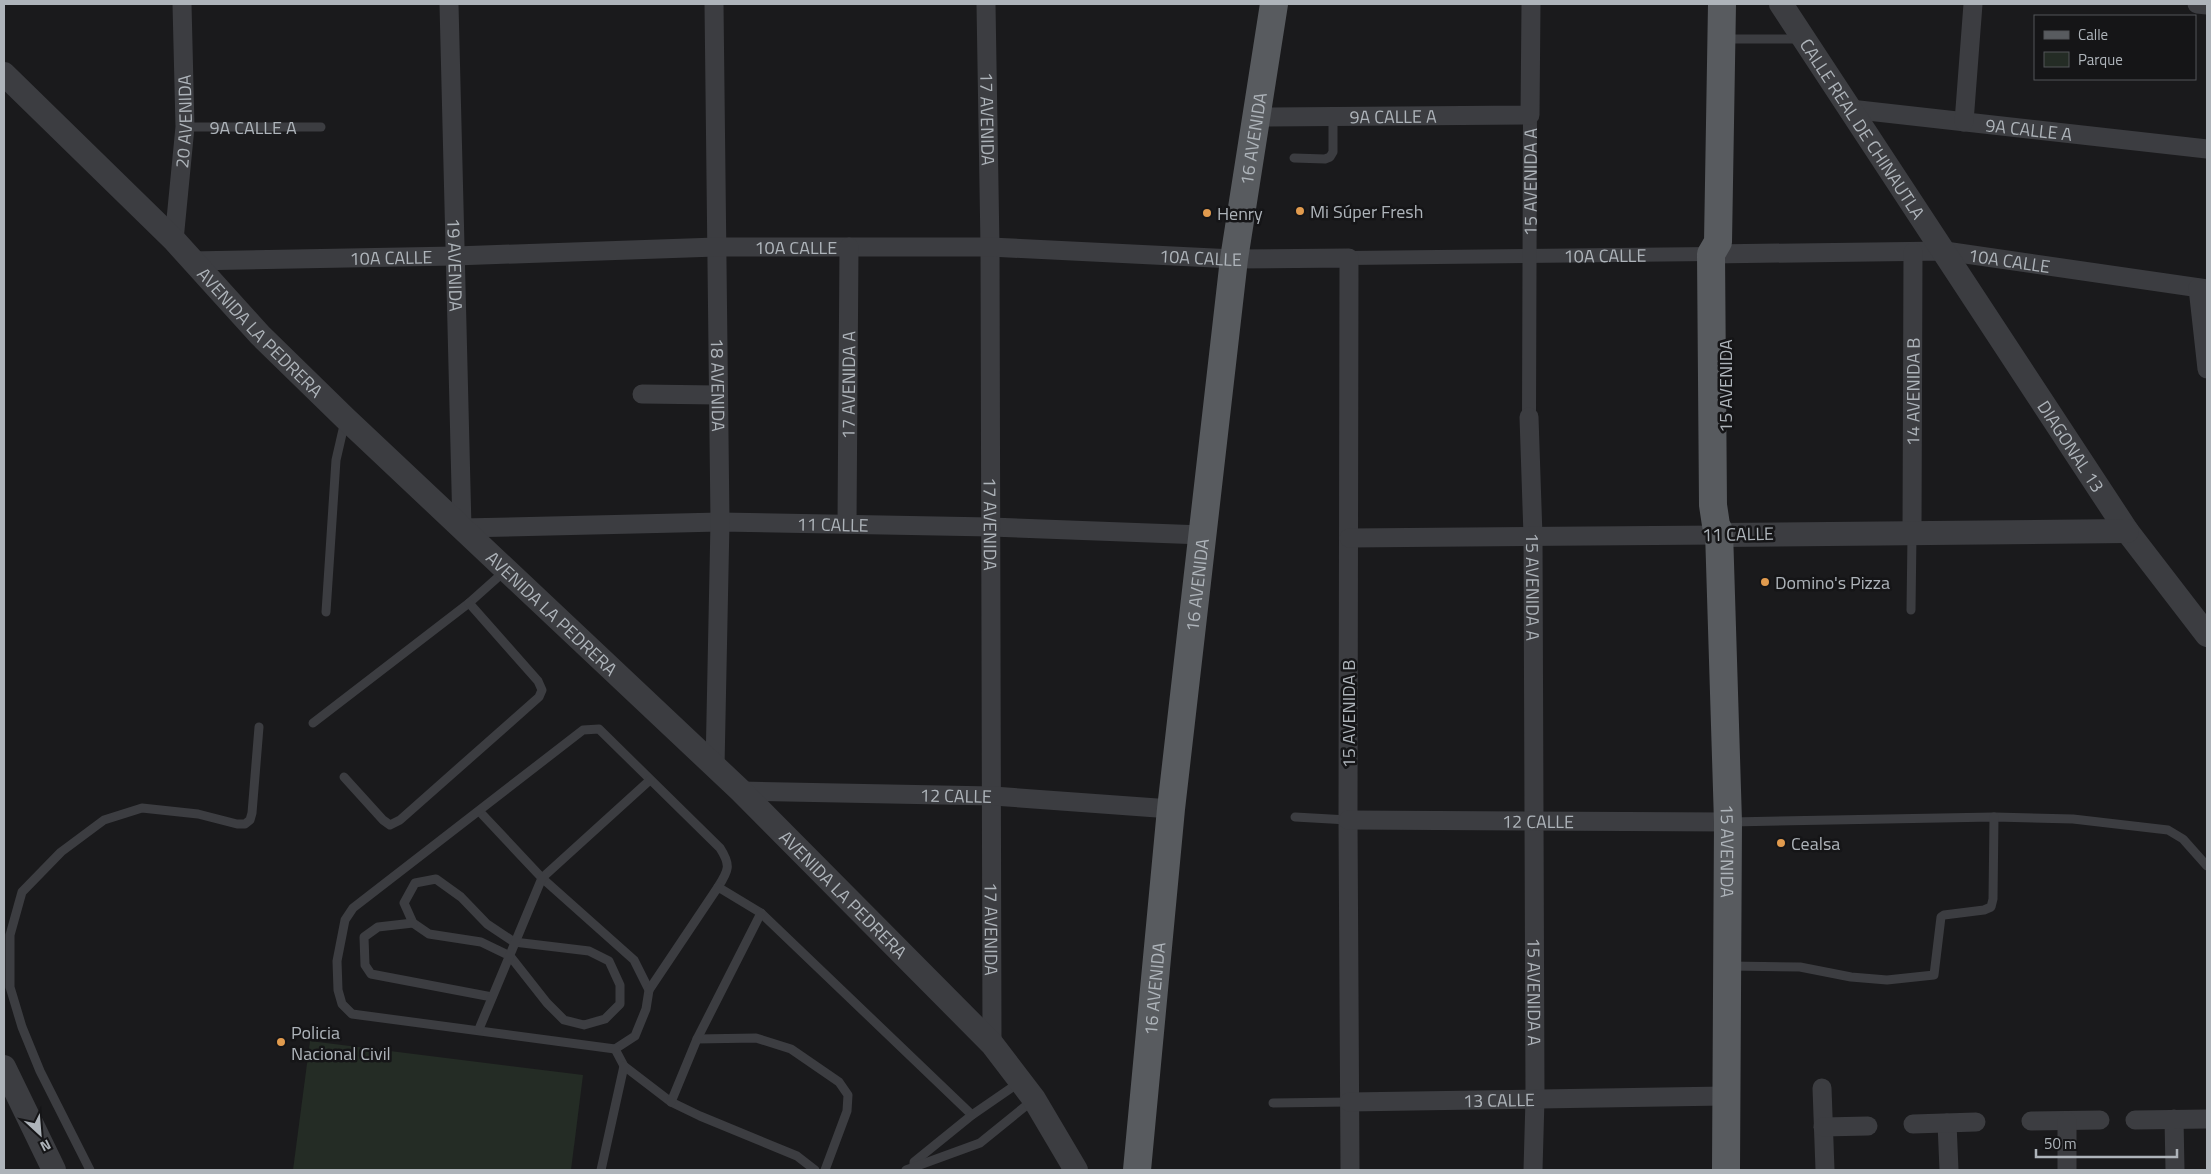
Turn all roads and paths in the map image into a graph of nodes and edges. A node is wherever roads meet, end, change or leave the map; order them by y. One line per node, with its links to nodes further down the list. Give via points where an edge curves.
1 (182, 4): 20 (street, 20 AVENIDA)
2 (450, 4): 31 (street, 19 AVENIDA)
3 (714, 4): 25 (street, 18 AVENIDA)
4 (986, 4): 27 (street, 17 AVENIDA)
5 (1274, 4): 18 (main road, 16 AVENIDA)
6 (1530, 4): 16 (street, 15 AVENIDA A)
7 (1722, 4): 12 (main road, 15 AVENIDA)
8 (1781, 4): 13 (street, CALLE REAL DE CHINAUTLA)
9 (1973, 4): 19 (street)
10 (2197, 4): 11 (street)
11 (2207, 5)
12 (1722, 39): 13 (lane); 28 (main road, 15 AVENIDA)
13 (1804, 39): 15 (street, CALLE REAL DE CHINAUTLA)
14 (4, 74): 24 (street, AVENIDA LA PEDRERA)
15 (1850, 109): 19 (street, 9A CALLE A); 30 (street, CALLE REAL DE CHINAUTLA)
16 (1530, 115): 17 (street, 9A CALLE A); 32 (street, 15 AVENIDA A)
17 (1333, 116): 18 (street, 9A CALLE A); 23 (lane, via 1333,152 1330,157)
18 (1255, 117): 34 (main road, 16 AVENIDA)
19 (1964, 122): 22 (street, 9A CALLE A)
20 (184, 127): 21 (lane, 9A CALLE A); 24 (street, 20 AVENIDA)
21 (321, 127)
22 (2207, 149)
23 (1294, 158)
24 (174, 240): 35 (street, AVENIDA LA PEDRERA)
25 (716, 246): 26 (street, 10A CALLE); 31 (street, 10A CALLE); 39 (street, 18 AVENIDA)
26 (849, 247): 27 (street, 10A CALLE); 43 (street, 17 AVENIDA A)
27 (990, 247): 34 (street, 10A CALLE); 44 (street, 17 AVENIDA)
28 (1718, 250): 29 (street, 10A CALLE); 32 (street, 10A CALLE); 47 (main road, 15 AVENIDA, via 1713,505)
29 (1913, 252): 30 (street, 10A CALLE); 48 (street, 14 AVENIDA B)
30 (1945, 252): 36 (street, 10A CALLE); 46 (street, DIAGONAL 13)
31 (455, 256): 35 (street, 10A CALLE); 45 (street, 19 AVENIDA)
32 (1531, 256): 33 (street, 10A CALLE); 40 (street, 15 AVENIDA A)
33 (1350, 258): 34 (street, 10A CALLE); 51 (street, 15 AVENIDA B)
34 (1234, 260): 49 (main road, 16 AVENIDA)
35 (191, 261): 41 (street, AVENIDA LA PEDRERA, via 260,335)
36 (2203, 289): 37 (street)
37 (2207, 369)
38 (642, 394): 39 (street)
39 (718, 395): 42 (street, 18 AVENIDA)
40 (1529, 417): 50 (street, 15 AVENIDA A)
41 (345, 418): 45 (street, AVENIDA LA PEDRERA); 55 (lane, via 336,460)
42 (720, 522): 43 (street, 11 CALLE); 45 (street, 11 CALLE); 59 (street, 18 AVENIDA)
43 (847, 524): 44 (street, 11 CALLE)
44 (991, 527): 49 (street, 11 CALLE); 63 (street, 17 AVENIDA)
45 (462, 528): 52 (street, AVENIDA LA PEDRERA)
46 (2127, 531): 48 (street, 11 CALLE); 56 (street, DIAGONAL 13)
47 (1719, 533): 48 (street, 11 CALLE); 50 (street, 11 CALLE); 70 (main road, 15 AVENIDA)
48 (1912, 533): 54 (lane)
49 (1203, 535): 64 (main road, 16 AVENIDA)
50 (1533, 536): 51 (street, 11 CALLE); 69 (street, 15 AVENIDA A)
51 (1349, 538): 68 (street, 15 AVENIDA B)
52 (506, 570): 53 (lane); 59 (street, AVENIDA LA PEDRERA)
53 (469, 602): 57 (lane); 60 (lane, via 538,681 542,690 539,697 400,820 390,825)
54 (1911, 610)
55 (326, 612)
56 (2207, 634)
57 (313, 723)
58 (259, 727): 108 (lane, via 252,813 245,824 198,814 142,808 104,820 61,852 22,892 10,935 10,987 37,1062)
59 (716, 766): 62 (street, AVENIDA LA PEDRERA)
60 (344, 777)
61 (650, 780): 65 (lane, via 599,729 583,730); 72 (lane); 73 (lane, via 720,848 728,860 726,873)
62 (741, 791): 63 (street, 12 CALLE); 83 (street, AVENIDA LA PEDRERA)
63 (993, 796): 64 (street, 12 CALLE); 83 (street, 17 AVENIDA)
64 (1171, 809): 113 (main road, 16 AVENIDA)
65 (480, 812): 72 (lane); 81 (lane, via 353,908 345,920 337,961 338,990 342,1004 352,1014)
66 (1295, 817): 68 (lane)
67 (1994, 817): 70 (lane); 71 (lane, via 2072,819 2168,830 2183,839); 78 (lane, via 1991,906 1941,917 1934,975 1887,980 1800,968)
68 (1348, 820): 69 (street, 12 CALLE); 92 (street, 15 AVENIDA B)
69 (1532, 820): 70 (street, 12 CALLE); 90 (street, 15 AVENIDA A)
70 (1728, 822): 78 (main road, 15 AVENIDA)
71 (2207, 866)
72 (542, 878): 76 (lane); 79 (lane, via 634,960)
73 (718, 887): 74 (lane); 79 (lane)
74 (761, 914): 82 (lane); 94 (lane)
75 (413, 923): 76 (lane, via 404,903 415,883 436,879 461,897 487,924); 77 (lane, via 429,934 481,942); 80 (lane, via 369,931 364,938 365,965 371,974)
76 (514, 942): 77 (lane); 77 (lane, via 589,951 609,961 620,985 620,1004 605,1019 584,1025 564,1020)
77 (510, 956): 80 (lane)
78 (1726, 966): 89 (main road, 15 AVENIDA)
79 (649, 990): 84 (lane, via 646,1009 635,1036)
80 (492, 997): 81 (lane)
81 (479, 1029): 84 (lane)
82 (697, 1039): 91 (lane); 111 (lane, via 756,1038 792,1049 839,1082 848,1095 848,1111)
83 (992, 1044): 88 (street, AVENIDA LA PEDRERA)
84 (615, 1048): 85 (lane)
85 (624, 1066): 91 (lane); 109 (lane)
86 (5, 1071): 107 (street)
87 (1822, 1088): 105 (street)
88 (1027, 1091): 94 (lane); 106 (lane, via 980,1142); 112 (street, AVENIDA LA PEDRERA)
89 (1725, 1096): 90 (street, 13 CALLE); 116 (main road, 15 AVENIDA)
90 (1535, 1099): 92 (street, 13 CALLE); 115 (street, 15 AVENIDA A)
91 (671, 1102): 110 (lane, via 797,1156)
92 (1349, 1102): 93 (lane, 13 CALLE); 114 (street, 15 AVENIDA B)
93 (1273, 1103)
94 (972, 1115): 106 (lane)
95 (2207, 1118): 96 (street)
96 (2174, 1119): 99 (street); 120 (street)
97 (2066, 1120): 98 (street); 100 (street); 119 (street)
98 (2100, 1120)
99 (2135, 1120)
100 (2031, 1121)
101 (1976, 1122): 102 (street)
102 (1947, 1123): 103 (street); 118 (street)
103 (1913, 1124)
104 (1868, 1126): 105 (street)
105 (1823, 1127): 117 (street)
106 (910, 1168)
107 (54, 1170)
108 (90, 1170)
109 (601, 1170)
110 (814, 1170)
111 (825, 1170)
112 (1076, 1170)
113 (1137, 1170)
114 (1350, 1170)
115 (1533, 1170)
116 (1726, 1170)
117 (1825, 1170)
118 (1948, 1170)
119 (2066, 1170)
120 (2175, 1170)

